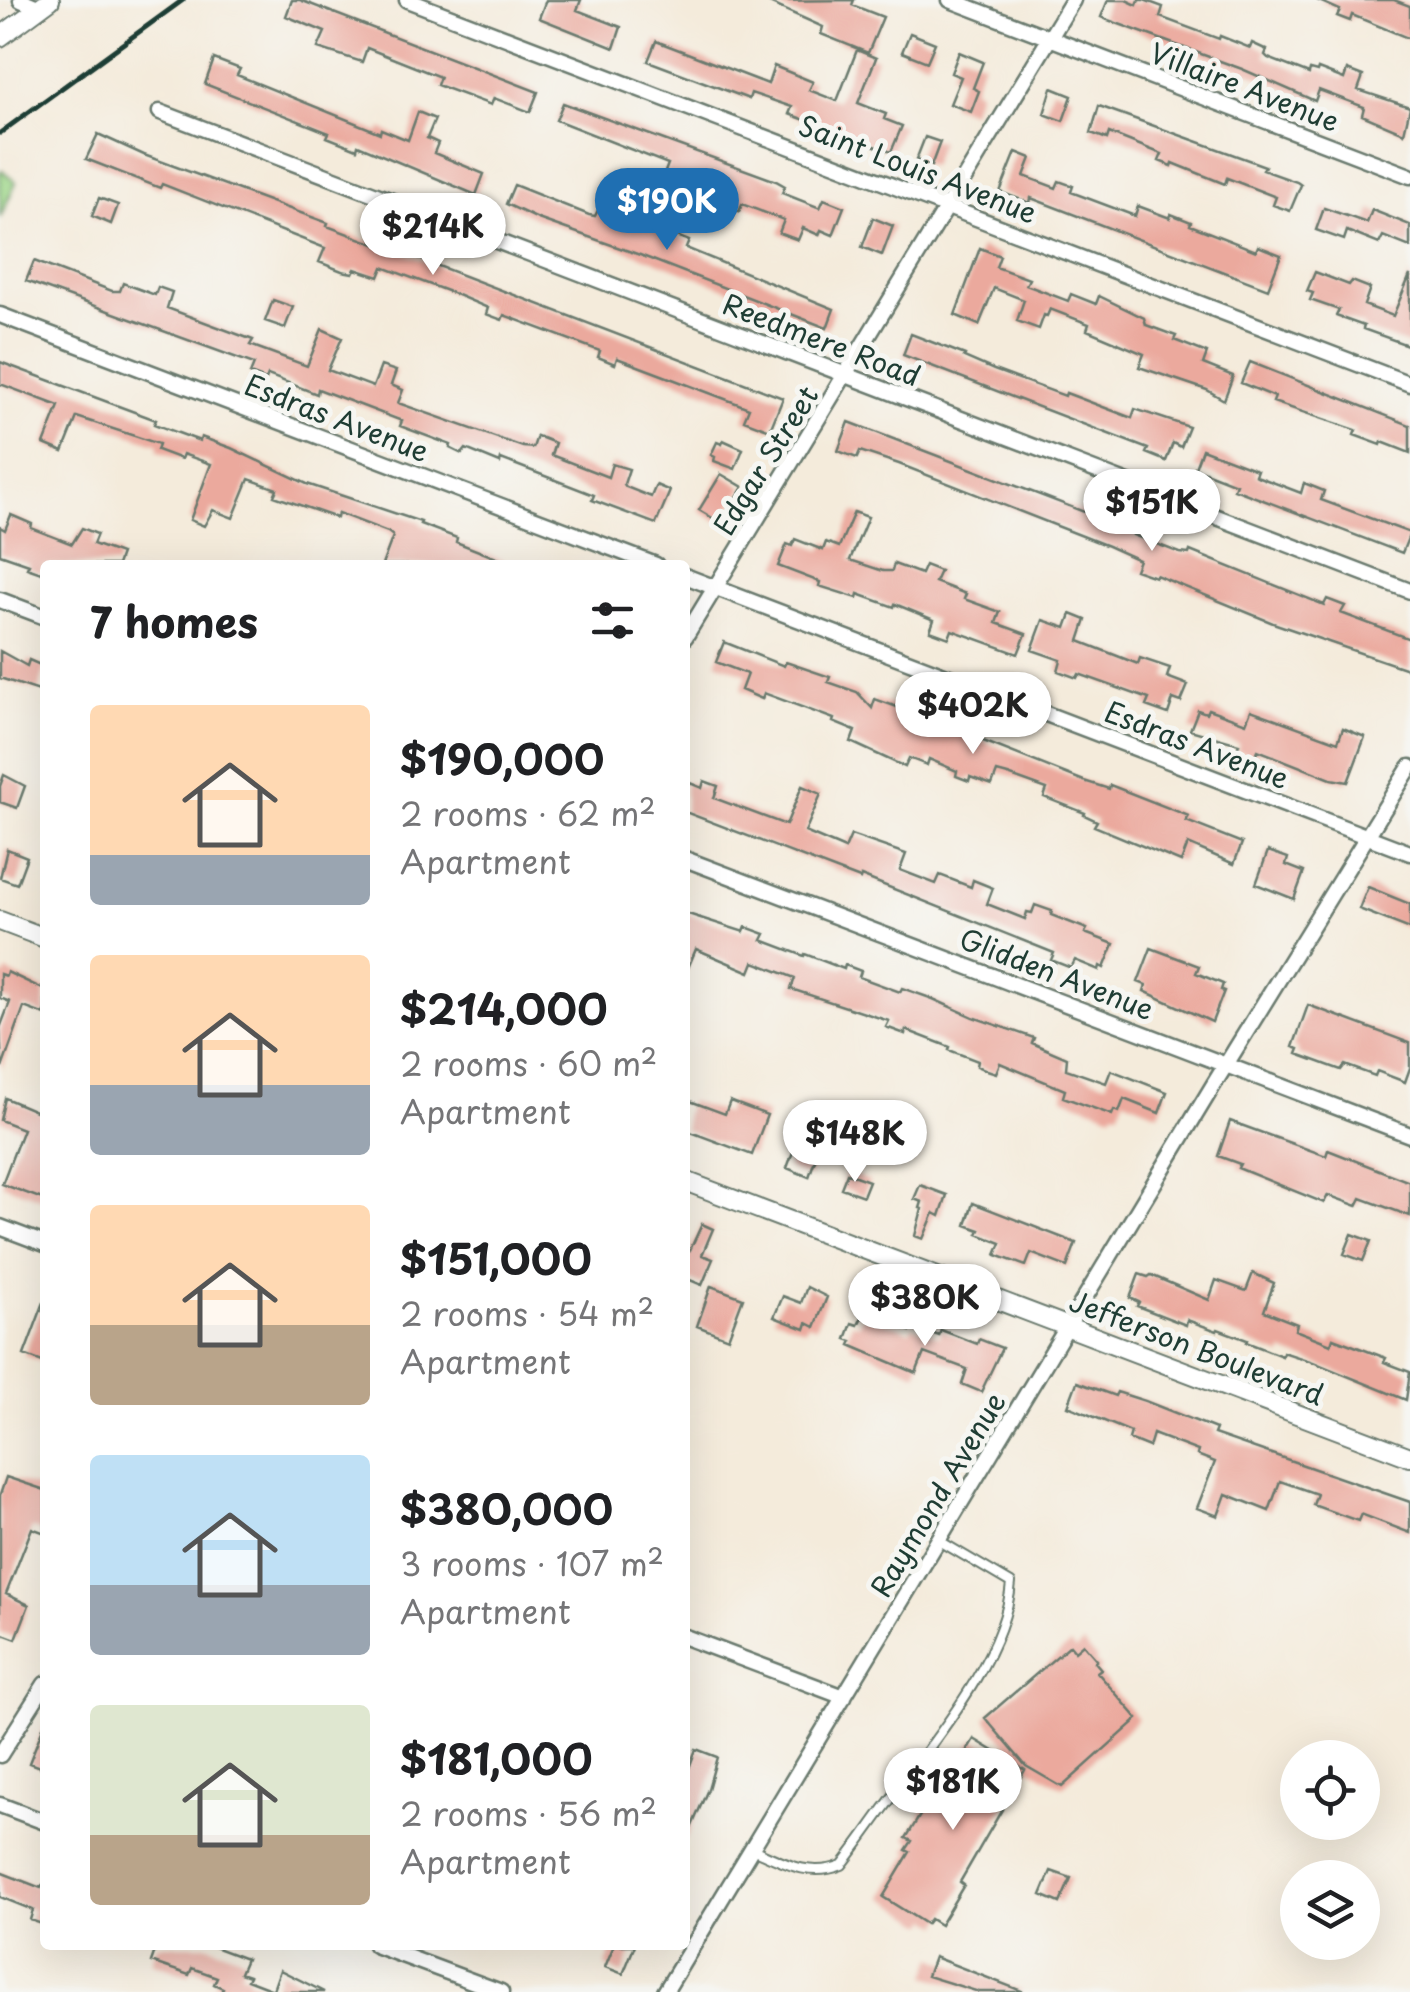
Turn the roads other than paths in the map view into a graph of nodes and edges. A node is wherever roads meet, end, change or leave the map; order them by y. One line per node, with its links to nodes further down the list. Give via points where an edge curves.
1 (21, 0): 5 (street)
2 (407, 0): 10 (street, Saint Louis Avenue)
3 (950, 0): 7 (street, Villaire Avenue)
4 (1073, 0): 7 (street, Edgar Street)
5 (45, 4): 6 (street)
6 (0, 36)
7 (1050, 38): 9 (street, Villaire Avenue); 10 (street, Edgar Street)
8 (160, 112): 12 (street, Reedmere Road)
9 (1410, 176)
10 (947, 206): 12 (street, Edgar Street); 13 (street, Saint Louis Avenue)
11 (0, 315): 14 (street, Esdras Avenue)
12 (847, 375): 16 (street, Edgar Street); 17 (street, Reedmere Road)
13 (1410, 384)
14 (643, 560)
15 (690, 578): 16 (street, Esdras Avenue)
16 (715, 587): 20 (street, Edgar Street); 22 (street, Esdras Avenue)
17 (1410, 591)
18 (0, 600): 19 (street)
19 (40, 615)
20 (690, 629)
21 (1410, 767): 22 (street, Raymond Avenue)
22 (1368, 837): 23 (street, Esdras Avenue); 27 (street, Raymond Avenue)
23 (1410, 853)
24 (690, 861): 27 (street, Glidden Avenue)
25 (0, 921): 26 (street)
26 (40, 936)
27 (1226, 1064): 28 (street, Glidden Avenue); 32 (street, Raymond Avenue)
28 (1410, 1135)
29 (690, 1183): 32 (street, Jefferson Boulevard)
30 (0, 1227): 31 (street)
31 (40, 1242)
32 (1068, 1327): 33 (street, Jefferson Boulevard); 34 (street, Raymond Avenue)
33 (1410, 1457)
34 (938, 1540): 37 (street, Raymond Avenue); 41 (lane, via 1011,1584 1004,1618 945,1730 842,1865 823,1873 799,1869)
35 (690, 1639): 37 (street)
36 (40, 1692): 38 (street)
37 (844, 1697): 41 (street, Raymond Avenue)
38 (0, 1755)
39 (0, 1805): 40 (street)
40 (40, 1820)
41 (750, 1848): 44 (street, Raymond Avenue)
42 (388, 1950): 43 (street)
43 (501, 1992)
44 (666, 1992)

